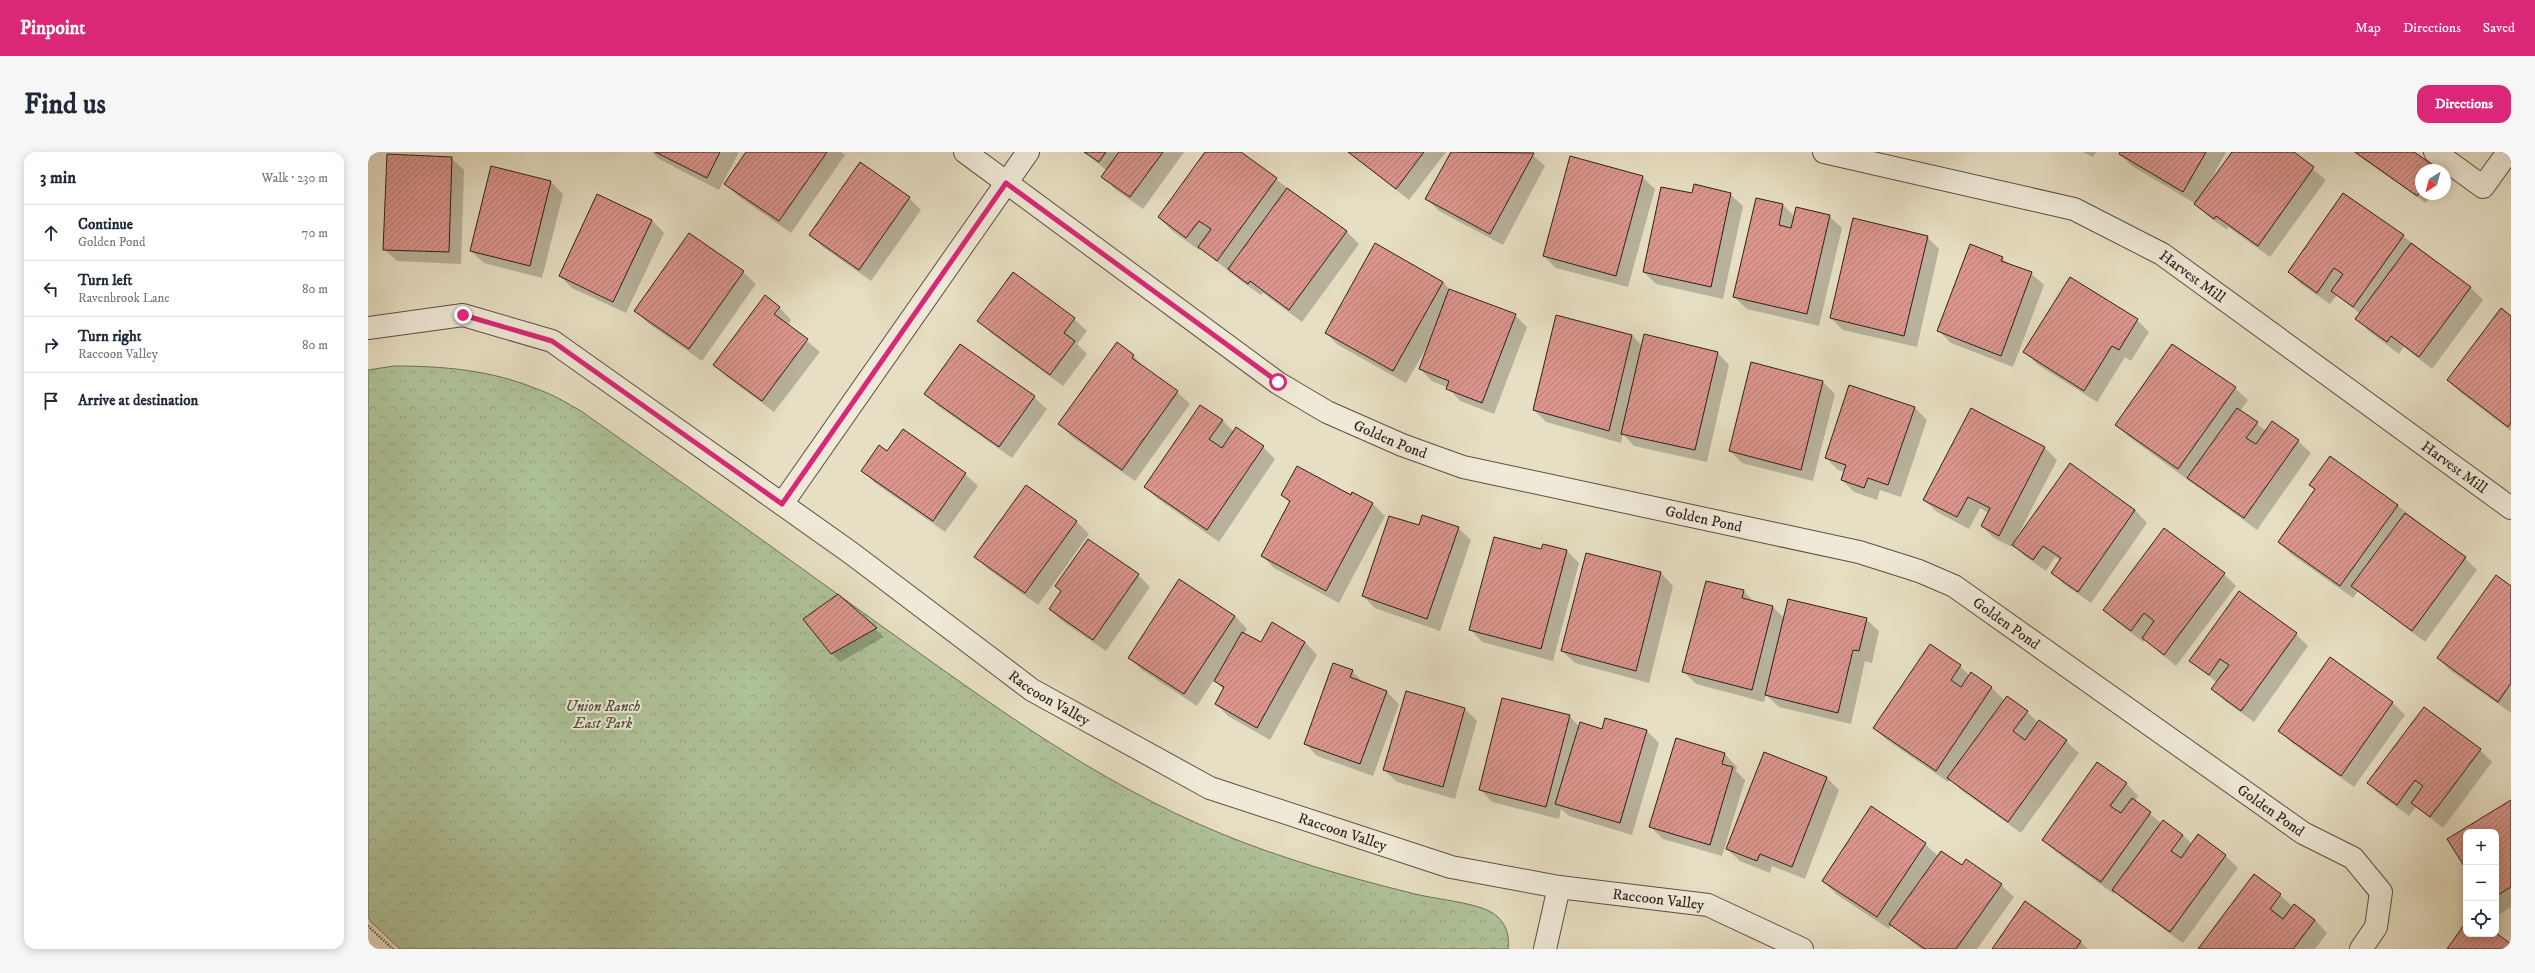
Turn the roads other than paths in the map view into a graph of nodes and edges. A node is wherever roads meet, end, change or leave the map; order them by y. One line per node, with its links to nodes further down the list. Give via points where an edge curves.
1 (965, 152): 6 (street, Golden Pond)
2 (1028, 152): 6 (street)
3 (1824, 152): 9 (street, Harvest Mill, via 2074,209 2109,226 2162,254)
4 (2435, 152): 5 (street, via 2483,187)
5 (2508, 152)
6 (1006, 183): 8 (street); 13 (street, Golden Pond, via 1278,382 1327,412 1402,445 1462,467 1859,552 1920,571 1954,586 2303,833 2353,858 2381,892 2376,927)
7 (368, 328): 8 (street, Raccoon Valley, via 463,315 552,341)
8 (782, 504): 10 (street, Raccoon Valley, via 1032,690 1210,788 1451,868)
9 (2511, 508)
10 (1560, 887): 11 (street); 12 (street, Raccoon Valley, via 1708,905)
11 (1545, 949)
12 (1802, 949)
13 (2361, 949)

